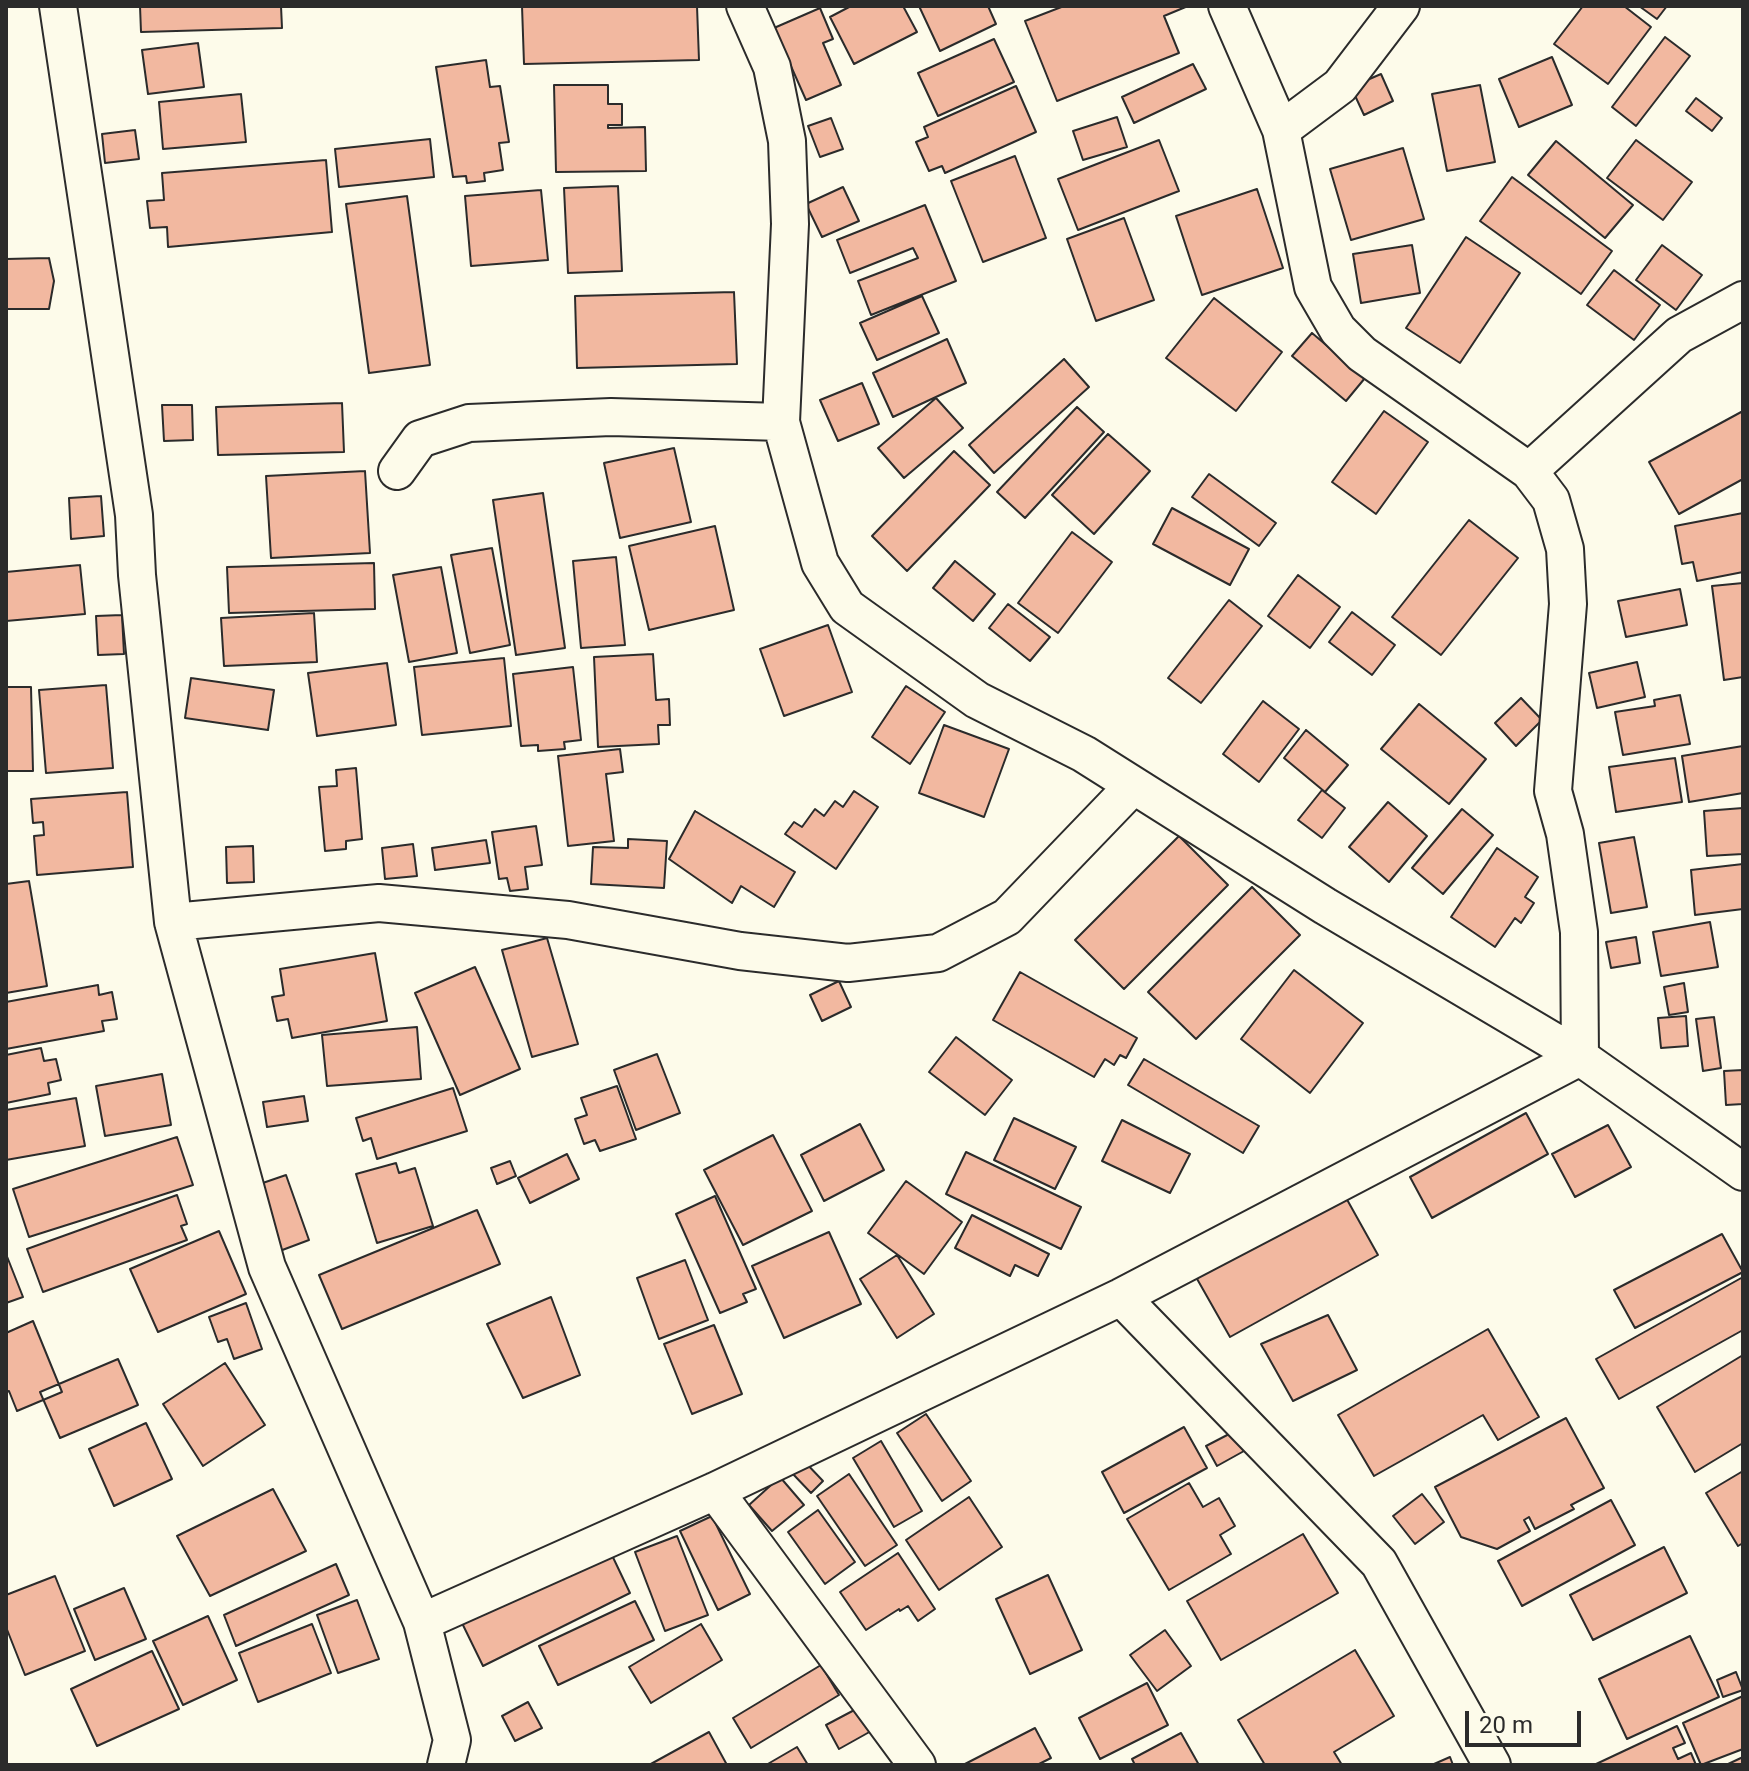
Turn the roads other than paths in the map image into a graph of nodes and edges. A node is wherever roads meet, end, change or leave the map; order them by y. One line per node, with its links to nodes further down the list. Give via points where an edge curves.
1 (58, 6): 11 (street, via 134,515)
2 (745, 6): 7 (street, via 772,67 787,141 790,224)
3 (1227, 6): 5 (street)
4 (1401, 6): 5 (street, via 1340,86)
5 (1281, 130): 9 (street, via 1313,287 1338,330 1362,354)
6 (1743, 300): 9 (street, via 1679,335)
7 (781, 422): 8 (street, via 611,417 469,423 420,439); 10 (street, via 820,563 847,607 977,700 1084,754)
8 (397, 471)
9 (1529, 471): 12 (street, via 1551,500 1565,549 1568,604 1553,791 1565,834 1579,932)
10 (1132, 787): 11 (street, via 1007,917 938,953 848,963 740,951 568,920 379,903); 12 (street)
11 (173, 922): 16 (street, via 267,1267)
12 (1580, 1057): 13 (street); 14 (street)
13 (1743, 1172)
14 (1121, 1297): 15 (street); 19 (street, via 1379,1563)
15 (715, 1491): 16 (street); 18 (street)
16 (422, 1622): 17 (street, via 452,1740)
17 (446, 1765)
18 (917, 1765)
19 (1492, 1765)

